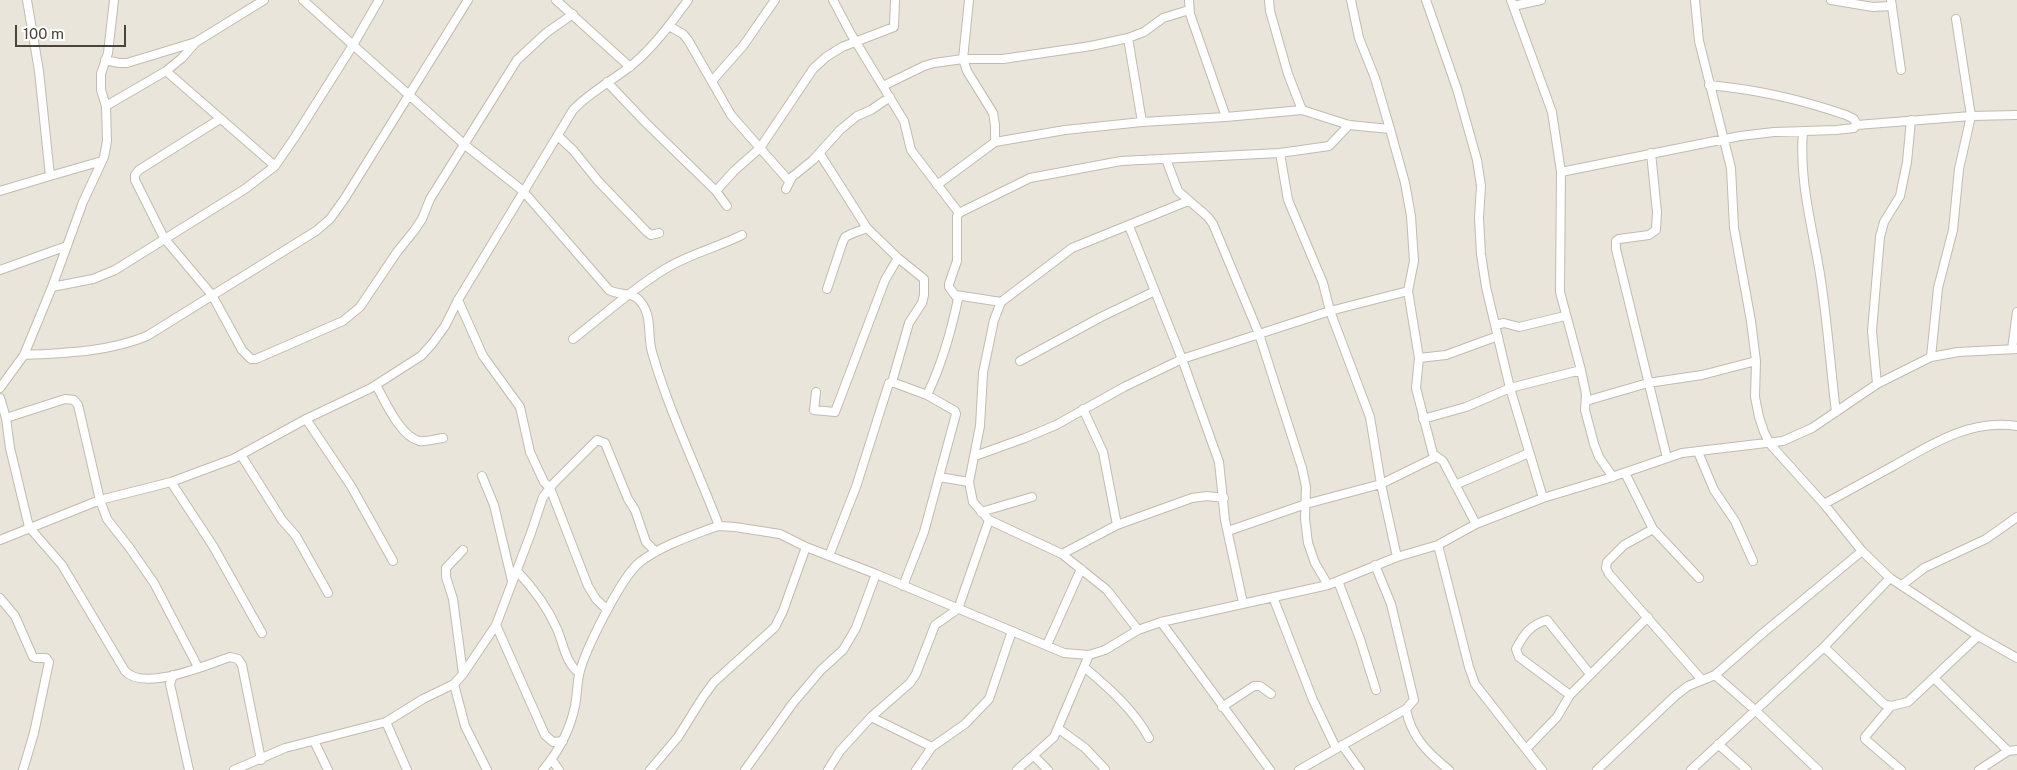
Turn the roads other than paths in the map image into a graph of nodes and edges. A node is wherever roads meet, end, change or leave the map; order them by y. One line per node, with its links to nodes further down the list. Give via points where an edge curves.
1 (27, 0): 65 (street)
2 (114, 0): 31 (street)
3 (264, 0): 27 (street)
4 (303, 0): 29 (street)
5 (379, 0): 29 (street)
6 (468, 0): 39 (street)
7 (556, 0): 23 (street)
8 (688, 0): 25 (street)
9 (775, 0): 35 (street, via 743,46)
10 (833, 0): 28 (street)
11 (895, 0): 28 (street, via 894,26)
12 (969, 0): 30 (street)
13 (1189, 0): 22 (street)
14 (1269, 0): 42 (street, via 1288,74)
15 (1351, 0): 51 (street, via 1359,38)
16 (1426, 0): 93 (street, via 1478,160 1481,254)
17 (1541, 0): 20 (street)
18 (1695, 0): 37 (street, via 1699,41)
19 (1831, 0): 21 (street, via 1873,8)
20 (1512, 3): 64 (street, via 1552,112)
21 (1891, 3): 33 (street)
22 (1189, 10): 26 (street, via 1163,18 1144,32); 45 (street)
23 (573, 14): 32 (street); 56 (street, via 517,60)
24 (1956, 19): 44 (street)
25 (669, 26): 32 (street); 35 (street, via 688,40)
26 (1128, 38): 30 (street, via 1010,58); 48 (street)
27 (196, 42): 31 (street, via 127,63); 34 (street)
28 (856, 42): 38 (street); 57 (street, via 826,57 813,69)
29 (352, 45): 39 (street); 63 (street)
30 (963, 59): 38 (street, via 924,66); 55 (street, via 993,113)
31 (105, 60): 41 (street, via 101,90)
32 (630, 67): 36 (street)
33 (1901, 70)
34 (166, 71): 41 (street); 46 (street)
35 (712, 81): 57 (street, via 731,115)
36 (607, 82): 53 (street, via 580,102); 69 (street)
37 (1709, 85): 50 (street, via 1792,98 1846,115); 54 (street)
38 (884, 86): 40 (street)
39 (408, 95): 56 (street); 86 (street, via 330,219 316,231)
40 (890, 97): 60 (street, via 857,116); 66 (street, via 906,126 911,150)
41 (106, 106): 62 (street, via 107,141)
42 (1302, 110): 45 (street); 49 (street)
43 (2017, 114): 44 (street)
44 (1970, 116): 47 (street); 99 (street, via 1959,168 1950,246 1940,272)
45 (1226, 117): 48 (street)
46 (220, 119): 63 (street); 77 (street, via 135,175)
47 (1911, 120): 50 (street); 107 (street, via 1900,196 1884,222 1880,237 1872,331)
48 (1142, 122): 55 (street, via 1065,130)
49 (1349, 125): 51 (street); 58 (street, via 1329,146)
50 (1857, 125): 52 (street, via 1854,128)
51 (1390, 129): 84 (street, via 1405,183 1414,238 1414,261)
52 (1803, 132): 54 (street); 116 (street, via 1802,168 1819,268)
53 (558, 136): 68 (street); 75 (street, via 646,231 651,235)
54 (1724, 138): 59 (street); 103 (street, via 1731,168 1734,228)
55 (996, 142): 66 (street)
56 (465, 144): 68 (street); 86 (street, via 414,231 360,307 343,321 251,359 242,350)
57 (760, 148): 60 (street, via 787,185); 69 (street)
58 (1280, 153): 61 (street); 90 (street, via 1288,200 1323,283)
59 (1650, 153): 64 (street); 106 (street, via 1656,230 1649,235 1616,241)
60 (820, 154): 74 (street)
61 (1166, 159): 70 (street, via 1178,191); 72 (street, via 1121,161 1030,178)
62 (102, 161): 65 (street); 78 (street)
63 (275, 166): 77 (street, via 245,190)
64 (1560, 172): 92 (street, via 1560,292)
65 (50, 176): 67 (street)
66 (937, 184): 72 (street)
67 (0, 191)
68 (523, 191): 85 (street, via 608,290 614,294); 88 (street)
69 (716, 191): 71 (street)
70 (1188, 201): 73 (street); 94 (street, via 1213,224)
71 (727, 206)
72 (959, 212): 87 (street, via 956,261 948,284)
73 (1129, 226): 83 (street); 89 (street, via 1072,248)
74 (868, 228): 79 (street); 82 (street, via 846,237)
75 (659, 233)
76 (742, 235): 85 (street, via 688,256)
77 (164, 238): 81 (street, via 114,270 93,279); 86 (street)
78 (67, 246): 80 (street); 81 (street)
79 (898, 258): 105 (street, via 925,282 922,303 909,323); 111 (street, via 885,280 835,412 814,410)
80 (0, 270)
81 (52, 287): 98 (street)
82 (828, 289)
83 (1156, 291): 101 (street); 102 (street)
84 (1408, 291): 90 (street); 100 (street)
85 (631, 294): 96 (street); 149 (street, via 640,301 647,314 651,350)
86 (212, 295): 98 (street, via 168,324 131,343 67,354)
87 (956, 295): 89 (street); 112 (street, via 953,326)
88 (458, 300): 108 (street, via 445,326 421,356); 137 (street, via 483,356 520,406 530,452)
89 (1001, 302): 126 (street, via 983,374)
90 (1330, 311): 94 (street); 135 (street, via 1370,417)
91 (2017, 312): 97 (street)
92 (1565, 316): 93 (street, via 1519,327 1504,323); 104 (street)
93 (1495, 325): 95 (street)
94 (1259, 334): 101 (street); 142 (street, via 1302,468)
95 (1498, 336): 100 (street, via 1446,355); 110 (street)
96 (573, 339)
97 (2015, 349): 99 (street)
98 (24, 355): 109 (street)
99 (1932, 357): 107 (street)
100 (1420, 358): 119 (street, via 1416,388)
101 (1182, 359): 115 (street); 139 (street, via 1219,462)
102 (1020, 361)
103 (1756, 361): 106 (street, via 1702,375); 122 (street, via 1755,397)
104 (1581, 370): 110 (street); 114 (street)
105 (892, 382): 112 (street); 160 (street)
106 (1648, 382): 114 (street); 128 (street)
107 (1877, 384): 116 (street)
108 (376, 385): 118 (street); 121 (street, via 398,424 409,436 426,441)
109 (0, 388)
110 (1510, 388): 119 (street, via 1466,407); 124 (street)
111 (816, 392)
112 (926, 395): 131 (street, via 956,414)
113 (0, 398): 117 (street)
114 (1586, 401): 132 (street, via 1585,410 1594,444)
115 (1083, 409): 126 (street, via 1056,425); 148 (street, via 1103,452)
116 (1836, 412): 122 (street, via 1812,428 1783,442)
117 (6, 418): 141 (street, via 66,399 74,400 78,405); 150 (street)
118 (306, 419): 125 (street); 162 (street, via 351,486)
119 (1424, 419): 127 (street)
120 (2017, 426): 143 (street, via 1998,423 1941,439)
121 (443, 438)
122 (1770, 444): 123 (street); 143 (street)
123 (1698, 452): 128 (street); 163 (street, via 1714,490 1735,521)
124 (1530, 453): 136 (street); 140 (street)
125 (241, 455): 133 (street); 175 (street, via 282,520 296,536)
126 (975, 456): 134 (street)
127 (1436, 458): 135 (street); 136 (street, via 1443,461)
128 (1667, 458): 129 (street)
129 (1625, 473): 132 (street); 151 (street)
130 (482, 476): 170 (street, via 494,506)
131 (939, 477): 134 (street); 174 (street, via 924,532)
132 (1613, 477): 140 (street)
133 (171, 482): 141 (street); 186 (street, via 213,546)
134 (968, 482): 144 (street, via 973,502)
135 (1381, 484): 142 (street); 161 (street)
136 (1456, 484): 147 (street)
137 (550, 488): 158 (street, via 594,442 602,441 635,510 646,542); 166 (street, via 543,497); 180 (street, via 588,586)
138 (1032, 497): 144 (street)
139 (1224, 498): 148 (street, via 1192,498); 152 (street)
140 (1543, 498): 147 (street)
141 (100, 500): 150 (street); 192 (street, via 107,519 154,583)
142 (1306, 504): 152 (street); 172 (street, via 1308,543)
143 (1824, 504): 157 (street)
144 (981, 512): 146 (street)
145 (2017, 517): 173 (street, via 1986,539 1924,568)
146 (989, 520): 159 (street); 179 (street)
147 (1476, 524): 154 (street)
148 (1116, 525): 159 (street)
149 (719, 526): 155 (street, via 780,534); 158 (street)
150 (28, 527): 153 (street); 197 (street, via 62,565 130,676 156,679)
151 (1653, 529): 168 (street); 181 (street, via 1624,544 1607,562 1606,568)
152 (1228, 531): 178 (street)
153 (0, 540)
154 (1438, 545): 161 (street); 218 (street, via 1475,684)
155 (806, 547): 160 (street); 234 (street, via 775,627 714,682 678,738)
156 (463, 550): 195 (street, via 446,568 446,577 453,599)
157 (1862, 551): 169 (street); 198 (street)
158 (656, 552): 180 (street, via 636,567)
159 (1062, 554): 165 (street)
160 (829, 556): 167 (street)
161 (1397, 557): 164 (street)
162 (392, 561)
163 (1753, 561)
164 (1375, 566): 171 (street); 207 (street, via 1391,604 1414,694 1414,700)
165 (1081, 569): 184 (street, via 1107,590); 188 (street)
166 (517, 571): 170 (street); 194 (street, via 544,604 570,663)
167 (876, 574): 174 (street); 235 (street, via 856,628 843,650 793,703)
168 (1699, 578)
169 (1890, 578): 173 (street); 189 (street)
170 (512, 581): 183 (street)
171 (1338, 581): 172 (street); 202 (street)
172 (1328, 584): 176 (street)
173 (1902, 585): 187 (street)
174 (903, 586): 179 (street)
175 (328, 593)
176 (1273, 597): 178 (street); 216 (street, via 1313,700)
177 (0, 598): 226 (street, via 15,616 33,657 46,658 49,662)
178 (1243, 603): 182 (street)
179 (958, 609): 185 (street); 209 (street, via 935,625 910,683)
180 (608, 610): 194 (street)
181 (1648, 617): 196 (street); 200 (street)
182 (1161, 622): 184 (street); 206 (street)
183 (496, 625): 195 (street); 214 (street, via 545,735 553,742)
184 (1138, 630): 190 (street, via 1105,650)
185 (1012, 631): 188 (street); 217 (street, via 989,699 965,724)
186 (262, 633)
187 (1978, 636): 191 (street); 199 (street)
188 (1047, 645): 190 (street, via 1064,653)
189 (1824, 647): 205 (street, via 1884,704); 208 (street)
190 (1089, 655): 193 (street)
191 (2017, 658)
192 (198, 667): 197 (street); 222 (street, via 230,657 242,665)
193 (1084, 667): 211 (street); 212 (street, via 1142,724)
194 (579, 673): 214 (street, via 575,706)
195 (463, 674): 201 (street)
196 (1590, 674): 204 (street); 204 (street, via 1547,620 1536,623 1525,632 1516,649 1519,657)
197 (172, 675): 227 (street, via 170,684)
198 (1715, 675): 200 (street); 208 (street)
199 (1934, 678): 205 (street, via 1908,702); 220 (street)
200 (1702, 680): 245 (street, via 1675,696)
201 (454, 684): 210 (street); 231 (street, via 466,726)
202 (1376, 690)
203 (1271, 694): 206 (street, via 1260,686 1254,686)
204 (1570, 694): 218 (street, via 1556,717)
205 (1891, 706): 249 (street, via 1865,737)
206 (1222, 707): 240 (street)
207 (1406, 709): 216 (street); 243 (street, via 1416,738)
208 (1755, 710): 215 (street); 248 (street)
209 (871, 717): 217 (street); 236 (street, via 840,751)
210 (386, 722): 213 (street); 230 (street)
211 (1059, 729): 221 (street); 225 (street, via 1085,748)
212 (1149, 738)
213 (314, 741): 222 (street, via 285,748); 229 (street)
214 (563, 741): 223 (street)
215 (1718, 744): 246 (street); 247 (street)
216 (1339, 746): 241 (street); 242 (street)
217 (932, 747): 237 (street)
218 (1526, 749): 244 (street)
219 (2017, 750): 220 (street)
220 (2008, 751): 250 (street)
221 (1034, 756): 238 (street); 239 (street)
222 (260, 760): 224 (street)
223 (552, 760): 232 (street); 233 (street)
224 (243, 769): 228 (street)
225 (1105, 769)
226 (23, 770)
227 (189, 770)
228 (234, 770)
229 (328, 770)
230 (408, 770)
231 (487, 770)
232 (543, 770)
233 (559, 770)
234 (650, 770)
235 (745, 770)
236 (828, 770)
237 (916, 770)
238 (1017, 770)
239 (1048, 770)
240 (1270, 770)
241 (1299, 770)
242 (1360, 770)
243 (1449, 770)
244 (1542, 770)
245 (1597, 770)
246 (1691, 770)
247 (1747, 770)
248 (1818, 770)
249 (1901, 770)
250 (1979, 770)

